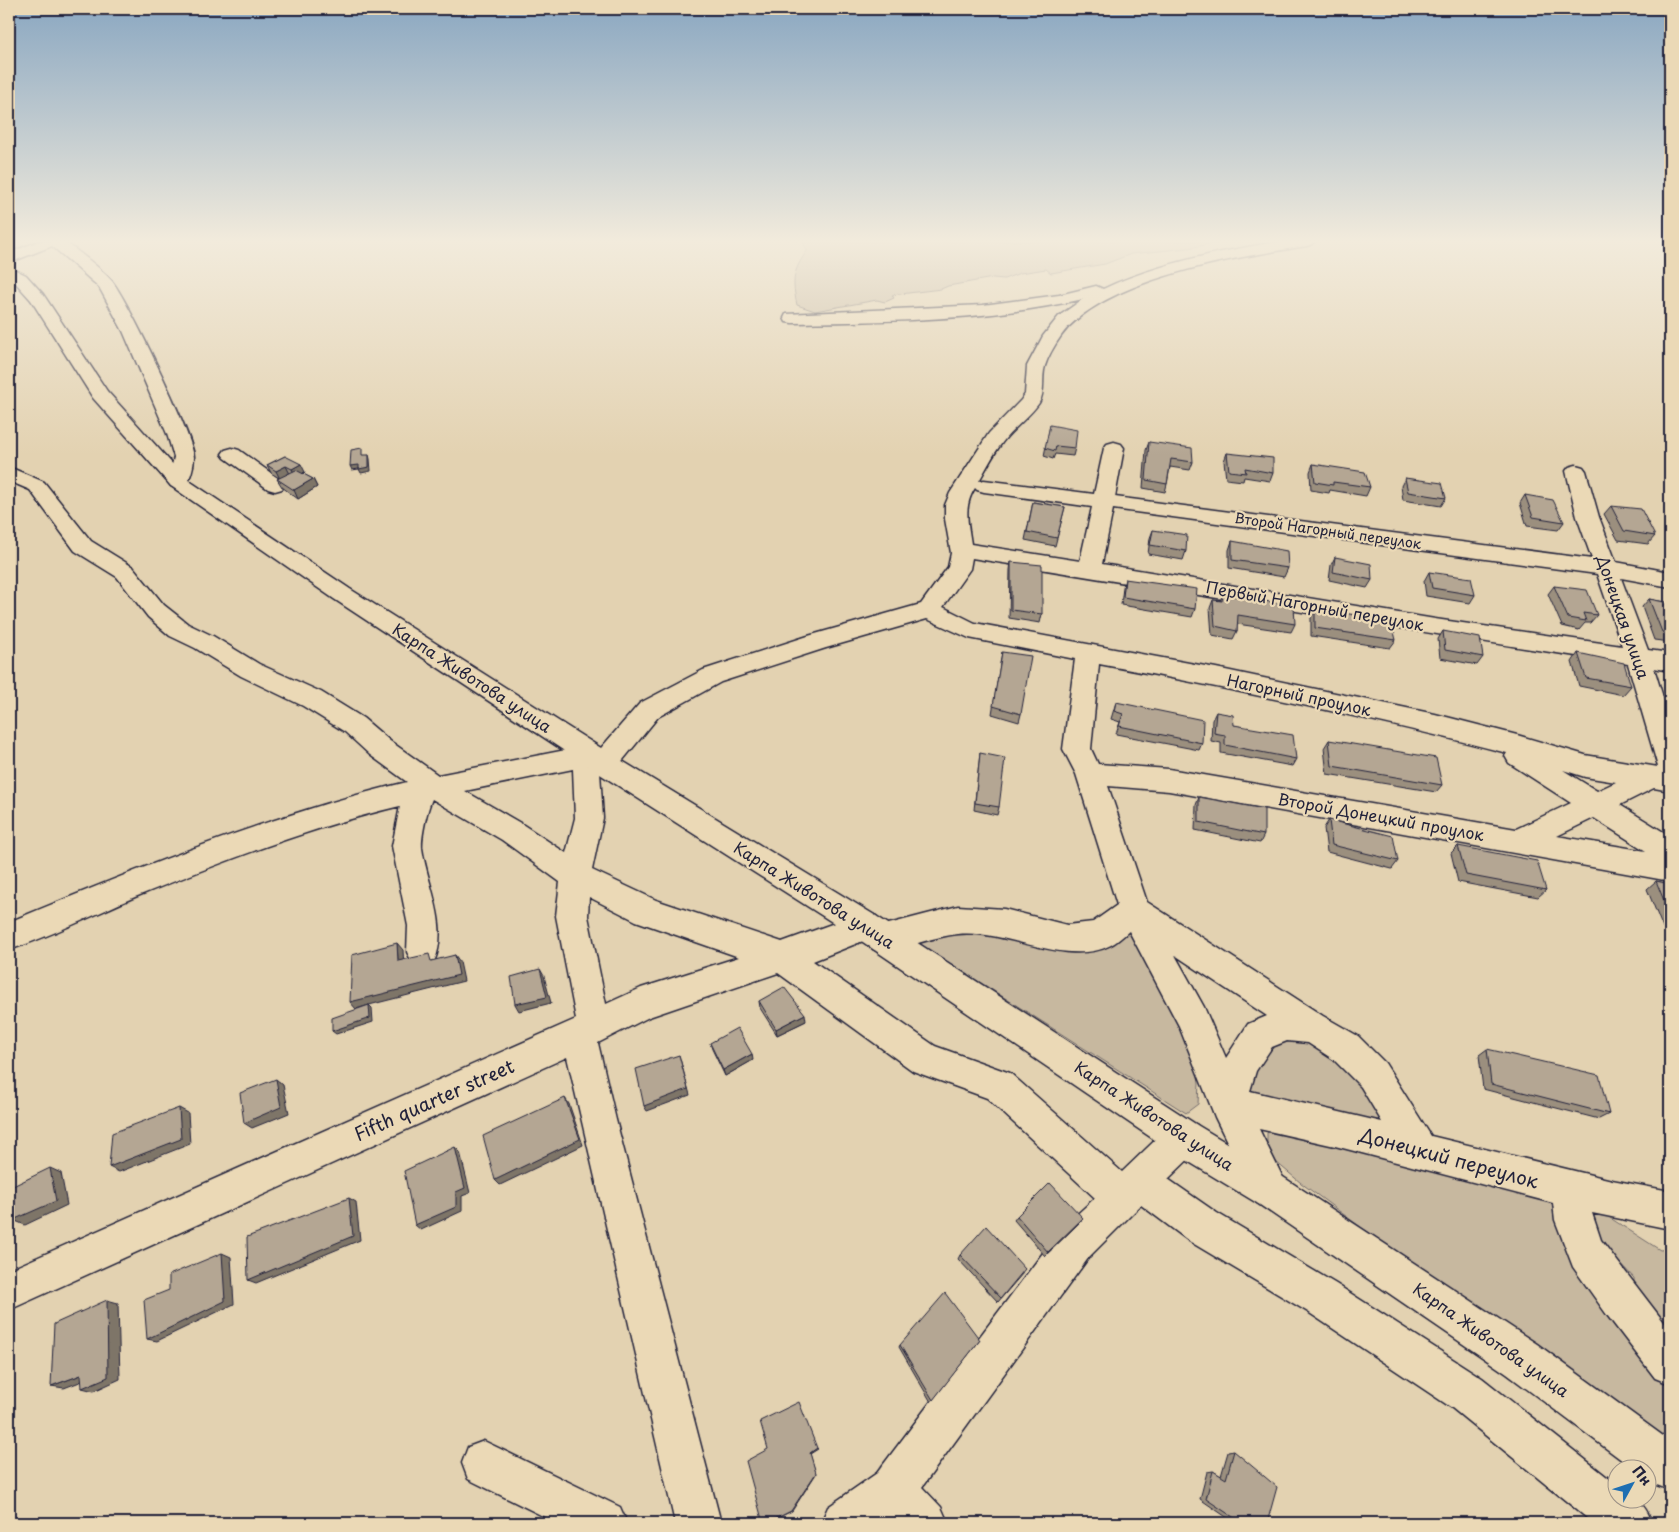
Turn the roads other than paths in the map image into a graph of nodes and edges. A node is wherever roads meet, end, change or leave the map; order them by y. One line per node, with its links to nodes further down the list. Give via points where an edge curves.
1 (47, 312): 10 (street, Карпа Животова улица, via 100,394)
2 (122, 312): 10 (street, via 174,426 184,457)
3 (933, 312): 5 (street)
4 (1074, 312): 14 (street, via 1052,336 1036,366 1034,394 1029,403 996,437 961,493 956,505)
5 (792, 318)
6 (1114, 448): 13 (street)
7 (232, 454): 11 (street)
8 (1576, 470): 15 (street, Донецкая улица, via 1588,517)
9 (9, 473): 27 (street, via 37,486 83,546 125,572 156,611 179,630 250,670 312,699 354,725)
10 (178, 482): 23 (street, Карпа Животова улица, via 342,594)
11 (275, 485)
12 (984, 486): 13 (street, Второй Нагорный переулок)
13 (1103, 501): 15 (street, Второй Нагорный переулок); 16 (street)
14 (960, 549): 16 (street, Первый Нагорный переулок); 18 (street, via 959,569)
15 (1607, 568): 17 (street, Второй Нагорный переулок); 20 (street, Донецкая улица)
16 (1090, 569): 20 (street, Первый Нагорный переулок)
17 (1670, 579)
18 (929, 610): 19 (street, Нагорный проулок, via 969,630); 23 (street, via 734,668 694,685 650,710)
19 (1088, 652): 22 (street, Нагорный проулок); 25 (street, via 1077,749)
20 (1638, 656): 21 (street, Первый Нагорный переулок); 24 (street, Донецкая улица)
21 (1670, 662)
22 (1490, 738): 24 (street, Нагорный проулок, via 1585,766); 26 (street)
23 (598, 759): 27 (street); 33 (street, via 586,772 589,818); 35 (street, Карпа Животова улица)
24 (1664, 773): 28 (street)
25 (1090, 774): 30 (street, Второй Донецкий проулок, via 1168,780); 34 (street)
26 (1547, 774): 28 (street); 29 (street, via 1562,800)
27 (427, 788): 33 (street, via 512,832); 36 (street, via 319,817 156,874); 37 (street, via 414,806 407,846 424,926)
28 (1596, 804): 29 (street); 31 (street)
29 (1563, 819): 30 (street)
30 (1518, 841): 32 (street, Второй Донецкий проулок)
31 (1670, 851)
32 (1670, 868)
33 (576, 876): 38 (street, via 647,911); 40 (street, via 572,916)
34 (1134, 910): 35 (street, Fifth quarter street, via 1100,935 1067,939 1004,923 958,920); 39 (street); 41 (street, via 1192,1018)
35 (874, 933): 38 (street, Fifth quarter street); 42 (street, Карпа Животова улица)
36 (9, 936)
37 (423, 952)
38 (782, 957): 40 (street, Fifth quarter street, via 640,1004); 44 (street, via 925,1059 998,1085)
39 (1313, 1028): 41 (street, via 1287,1025 1260,1035 1241,1063); 43 (street, via 1346,1048 1374,1075)
40 (586, 1031): 48 (street, Fifth quarter street); 54 (street, via 598,1120)
41 (1228, 1104): 43 (street, Донецкий переулок); 46 (street)
42 (1184, 1138): 44 (street); 46 (street, Карпа Животова улица)
43 (1420, 1151): 45 (street, Донецкий переулок)
44 (1131, 1189): 52 (street, via 1075,1243); 57 (street, via 1203,1227 1322,1298 1467,1393)
45 (1570, 1189): 47 (street, Донецкий переулок); 49 (street, via 1574,1220 1587,1253)
46 (1270, 1190): 51 (street, Карпа Животова улица, via 1522,1359)
47 (1670, 1210)
48 (9, 1290)
49 (1670, 1363)
50 (484, 1463): 53 (street)
51 (1670, 1468)
52 (893, 1489): 55 (street); 56 (street)
53 (604, 1523)
54 (698, 1523)
55 (844, 1523)
56 (925, 1523)
57 (1629, 1523)

